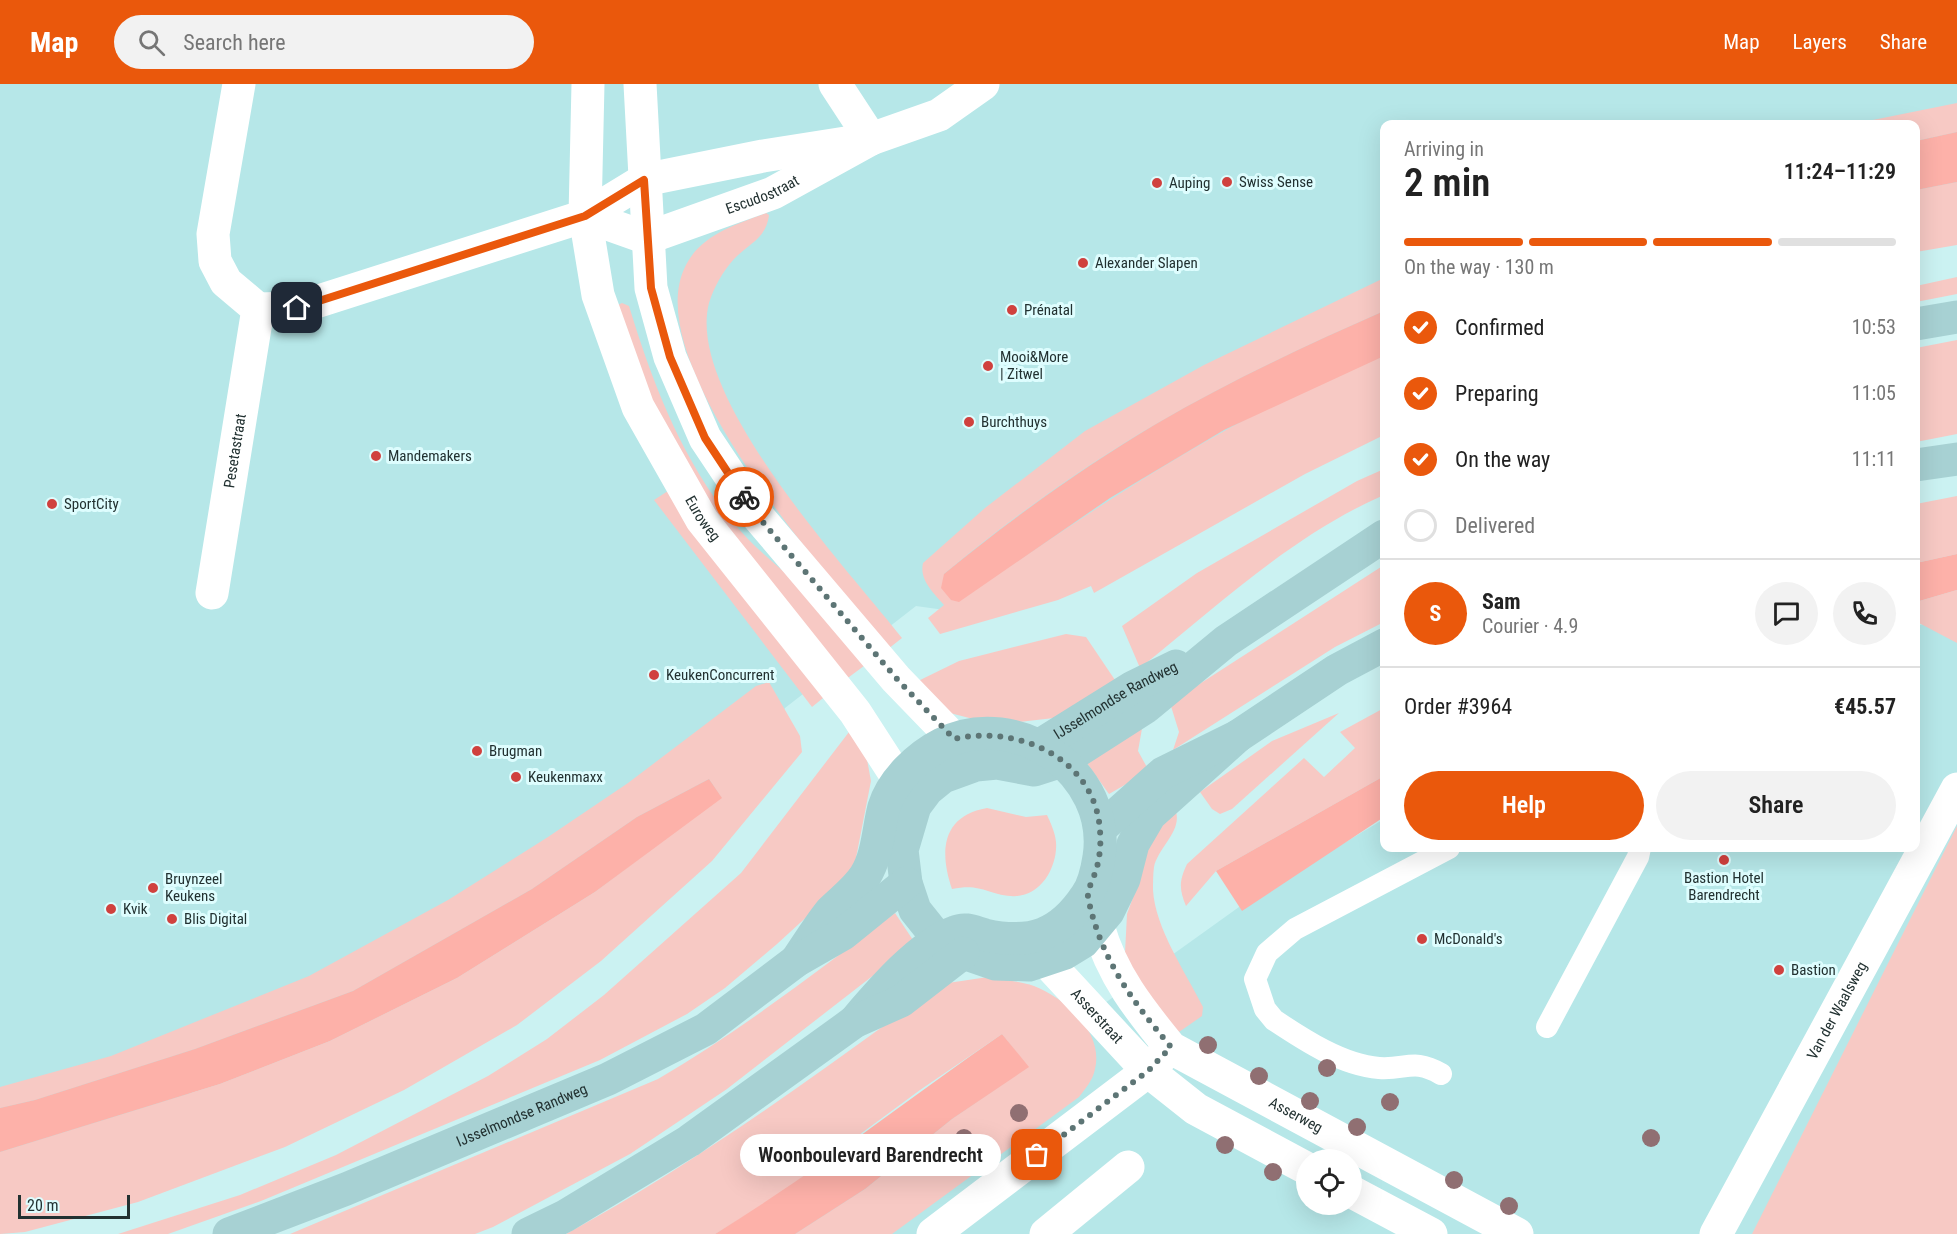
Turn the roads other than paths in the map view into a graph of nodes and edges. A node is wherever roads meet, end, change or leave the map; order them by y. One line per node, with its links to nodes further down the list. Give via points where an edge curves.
1 (239, 84): 10 (street, via 213,234 215,261 226,282)
2 (588, 84): 8 (street, Euroweg)
3 (640, 84): 7 (street)
4 (836, 84): 6 (street)
5 (982, 84): 6 (street, Escudostraat, via 939,115)
6 (871, 140): 7 (street, Escudostraat); 9 (street, Escudostraat, via 773,193)
7 (644, 180): 8 (street); 9 (street)
8 (585, 216): 9 (street); 10 (street, via 297,308); 22 (street, Euroweg, via 598,295 638,407 702,520 855,712)
9 (646, 237): 19 (street, via 651,288 670,357 705,438 755,513 897,679)
10 (258, 309): 16 (street, Pesetastraat)
11 (1957, 316): 12 (main road)
12 (1920, 323)
13 (1957, 459): 14 (main road)
14 (1920, 464)
15 (1380, 539): 20 (main road, IJsselmondse Randweg, via 1226,641 1146,707)
16 (212, 593)
17 (1380, 647): 18 (main road, via 1336,670)
18 (1238, 736): 23 (main road, via 1163,773); 28 (main road, via 1150,815 1133,843 1124,879)
19 (954, 739): 20 (main road, via 1001,735); 22 (main road, via 930,752)
20 (1051, 753): 22 (main road, via 1034,770 997,764 959,769); 23 (main road, via 1084,785)
21 (1957, 789): 45 (street, Van der Waalsweg)
22 (907, 793): 26 (main road, via 902,850); 30 (main road, IJsselmondse Randweg, via 885,805 871,864 864,877 830,913)
23 (1100, 829): 27 (main road, via 1097,868)
24 (1441, 852): 35 (lane, via 1295,929 1267,953 1255,979 1265,1009 1274,1020 1351,1063 1379,1068 1426,1065)
25 (1639, 852): 32 (lane)
26 (906, 884): 29 (main road, via 915,910); 30 (main road, IJsselmondse Randweg, via 843,934)
27 (1088, 894): 28 (main road); 29 (main road, via 1071,915 1045,935 1018,940 968,929 956,931)
28 (1098, 926): 31 (main road, via 1083,942); 33 (street, via 1106,955 1130,998)
29 (951, 946): 31 (main road, via 995,964); 40 (main road, via 901,1001 854,1022 689,1141)
30 (796, 960): 39 (main road, IJsselmondse Randweg, via 706,1029 608,1079)
31 (1046, 961): 34 (street, Asserstraat)
32 (1547, 1027)
33 (1171, 1047): 34 (street); 44 (street, Asserweg)
34 (1148, 1071): 36 (street, via 1196,1108); 41 (street)
35 (1441, 1074)
36 (1296, 1163)
37 (1128, 1167): 42 (street)
38 (1362, 1197): 43 (street)
39 (229, 1234)
40 (528, 1234)
41 (933, 1234)
42 (1046, 1234)
43 (1431, 1234)
44 (1517, 1234)
45 (1716, 1234)

